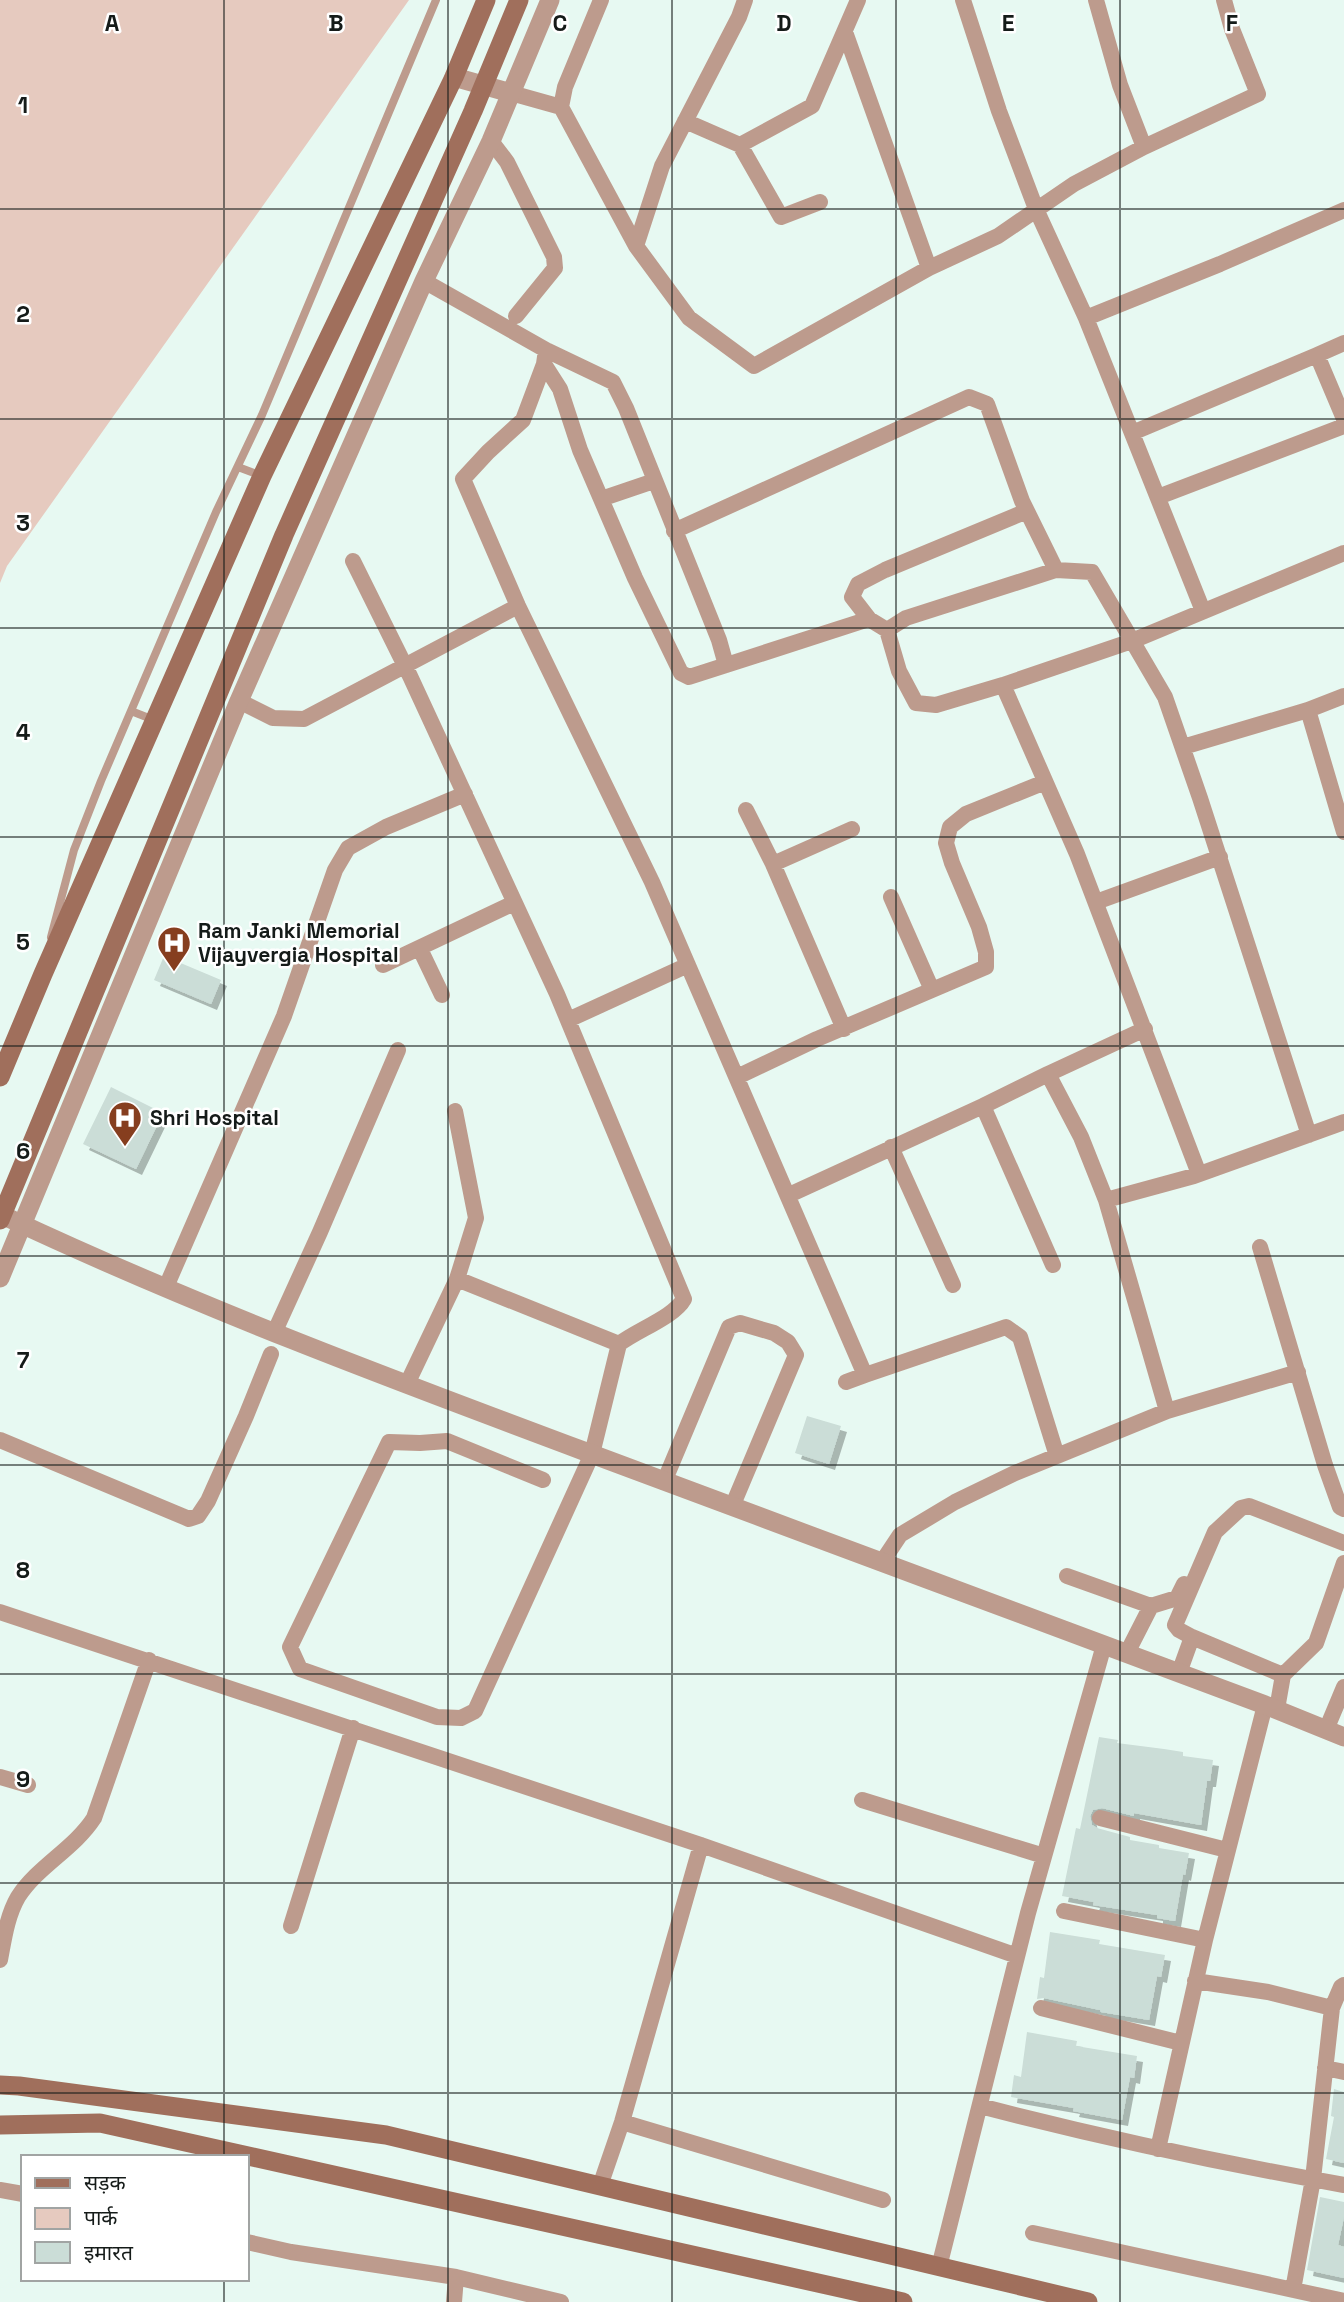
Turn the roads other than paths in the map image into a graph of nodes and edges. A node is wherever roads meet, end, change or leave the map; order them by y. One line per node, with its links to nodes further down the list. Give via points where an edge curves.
1 (436, 0): 35 (lane)
2 (486, 0): 12 (main road)
3 (519, 0): 13 (main road)
4 (550, 0): 14 (street)
5 (601, 0): 15 (street)
6 (745, 0): 16 (street)
7 (858, 0): 11 (street)
8 (963, 0): 21 (street)
9 (1096, 0): 19 (street, via 1120,85)
10 (1224, 0): 19 (street, via 1258,94)
11 (845, 32): 18 (street, via 812,106); 25 (street)
12 (454, 77): 13 (street); 36 (main road)
13 (484, 86): 14 (street); 24 (main road)
14 (511, 93): 15 (street); 17 (street)
15 (561, 107): 23 (street)
16 (685, 121): 18 (street); 23 (street, via 662,166)
17 (491, 141): 26 (street); 27 (street, via 507,162 554,257 555,268)
18 (740, 145): 20 (street, via 782,217)
19 (1144, 147): 21 (street, via 1073,184)
20 (820, 202)
21 (1037, 209): 25 (street, via 998,236); 28 (street)
22 (1344, 210): 28 (street)
23 (636, 246): 25 (street, via 689,318 754,366)
24 (404, 268): 26 (street); 53 (main road)
25 (929, 268)
26 (424, 281): 31 (street); 55 (street)
27 (516, 316)
28 (1086, 318): 34 (street)
29 (1344, 342): 30 (street)
30 (1317, 355): 32 (street); 34 (street)
31 (545, 357): 37 (street, via 614,382); 39 (street); 45 (street, via 523,420 463,479)
32 (1344, 419)
33 (1344, 426): 38 (street)
34 (1132, 433): 38 (street)
35 (238, 467): 36 (lane); 56 (lane)
36 (262, 476): 58 (main road)
37 (654, 481): 39 (street); 41 (street)
38 (1158, 497): 46 (street)
39 (601, 499): 51 (street, via 681,673 689,677)
40 (1027, 511): 41 (street, via 987,404 970,397); 44 (street); 47 (street, via 858,584 852,597)
41 (674, 531): 51 (street)
42 (1344, 553): 46 (street)
43 (353, 561): 50 (street)
44 (1056, 570): 48 (street, via 906,618); 49 (street, via 1093,572)
45 (518, 606): 50 (street); 72 (street)
46 (1203, 611): 49 (street)
47 (869, 620): 48 (street); 51 (street)
48 (887, 630): 52 (street, via 899,671 916,704 936,705)
49 (1132, 641): 52 (street); 59 (street, via 1165,697)
50 (405, 664): 55 (street, via 304,719 273,719); 61 (street)
51 (726, 665)
52 (1003, 685): 60 (street)
53 (220, 690): 55 (street); 91 (main road)
54 (1344, 696): 57 (street)
55 (239, 701): 92 (street)
56 (131, 710): 58 (lane); 73 (lane, via 74,849)
57 (1308, 710): 59 (street); 64 (street)
58 (154, 720): 73 (main road)
59 (1183, 747): 65 (street)
60 (1045, 782): 69 (street); 74 (street, via 966,814 950,827 946,843 979,927 986,967)
61 (465, 794): 68 (street); 98 (street, via 348,848 335,870 284,1016)
62 (746, 810): 66 (street)
63 (852, 829): 66 (street)
64 (1344, 830)
65 (1220, 858): 69 (street); 86 (street)
66 (773, 864): 77 (street)
67 (891, 897): 74 (street)
68 (514, 902): 70 (street); 76 (street)
69 (1096, 902): 78 (street)
70 (420, 949): 71 (street); 75 (street)
71 (383, 965)
72 (688, 965): 76 (street); 82 (street)
73 (43, 974): 81 (main road)
74 (932, 990): 77 (street)
75 (442, 995)
76 (568, 1020): 100 (street, via 684,1299 679,1308)
77 (844, 1028): 82 (street)
78 (1144, 1029): 80 (street); 88 (street)
79 (398, 1049): 99 (street)
80 (1048, 1073): 83 (street); 90 (street)
81 (0, 1077)
82 (737, 1077): 89 (street)
83 (983, 1107): 87 (street); 94 (street)
84 (455, 1111): 96 (street, via 476,1218)
85 (1344, 1123): 86 (street)
86 (1309, 1135): 88 (street)
87 (891, 1147): 89 (street); 97 (street)
88 (1199, 1174): 90 (street)
89 (789, 1195): 103 (street)
90 (1106, 1200): 106 (street)
91 (1, 1217): 92 (street)
92 (22, 1224): 95 (street); 98 (street)
93 (1261, 1247): 102 (street)
94 (1053, 1265)
95 (0, 1278)
96 (457, 1279): 100 (street); 105 (street)
97 (953, 1285)
98 (166, 1287): 99 (street)
99 (275, 1331): 105 (street)
100 (619, 1344): 108 (street)
101 (271, 1354): 107 (street, via 208,1501 198,1516 190,1519)
102 (1298, 1372): 106 (street); 113 (street, via 1325,1465)
103 (865, 1375): 104 (street); 109 (street, via 1006,1327 1020,1337)
104 (846, 1382)
105 (407, 1384): 108 (street)
106 (1167, 1411): 109 (street)
107 (0, 1440)
108 (592, 1454): 110 (street, via 475,1711 461,1718 436,1717 300,1669 290,1647 389,1442 447,1441); 111 (street)
109 (1057, 1456): 116 (street, via 955,1502 900,1535)
110 (543, 1480)
111 (664, 1482): 112 (street); 112 (street, via 729,1327 740,1323 774,1333 796,1354)
112 (732, 1507): 116 (street)
113 (1344, 1509)
114 (1222, 1510): 119 (street, via 1177,1598)
115 (1344, 1543): 121 (street, via 1249,1506 1241,1508 1215,1532 1175,1625)
116 (882, 1562): 122 (street)
117 (1344, 1563): 126 (street, via 1316,1643)
118 (1067, 1576): 119 (street)
119 (1151, 1606): 123 (street)
120 (0, 1612): 124 (street)
121 (1192, 1637): 125 (street); 126 (street)
122 (1104, 1645): 123 (street); 137 (street)
123 (1127, 1653): 125 (street)
124 (149, 1660): 129 (street); 142 (street, via 94,1818 19,1897)
125 (1179, 1673): 128 (street)
126 (1283, 1675): 128 (street)
127 (1344, 1687): 130 (street)
128 (1271, 1707): 130 (street); 136 (street)
129 (353, 1728): 135 (street); 139 (street)
130 (1335, 1733)
131 (0, 1777): 132 (street)
132 (28, 1785)
133 (862, 1800): 137 (street)
134 (1100, 1818): 136 (street)
135 (701, 1844): 141 (street); 152 (street)
136 (1227, 1850): 140 (street)
137 (1044, 1856): 141 (street)
138 (1064, 1911): 140 (street)
139 (290, 1926)
140 (1205, 1940): 143 (street)
141 (1017, 1956): 151 (street)
142 (0, 1960)
143 (1195, 1981): 146 (street); 147 (street)
144 (1344, 1984): 146 (street)
145 (1041, 2008): 147 (street)
146 (1332, 2008): 148 (street)
147 (1181, 2043): 154 (street)
148 (1325, 2068): 149 (street); 157 (street)
149 (1344, 2072)
150 (0, 2085): 159 (main road, via 386,2135)
151 (980, 2106): 154 (street); 165 (street)
152 (622, 2122): 159 (street); 162 (street)
153 (0, 2125): 155 (main road, via 100,2123)
154 (1158, 2149): 157 (street)
155 (244, 2155)
156 (248, 2156): 171 (main road)
157 (1313, 2179): 158 (street); 167 (street)
158 (1344, 2185)
159 (600, 2186): 165 (main road)
160 (0, 2190): 161 (street)
161 (21, 2194)
162 (883, 2200)
163 (1033, 2233): 167 (street)
164 (248, 2242): 166 (street)
165 (939, 2266): 172 (main road)
166 (456, 2277): 169 (street); 170 (street)
167 (1293, 2290): 168 (street)
168 (1344, 2301)
169 (454, 2302)
170 (561, 2302)
171 (903, 2302)
172 (1088, 2302)

